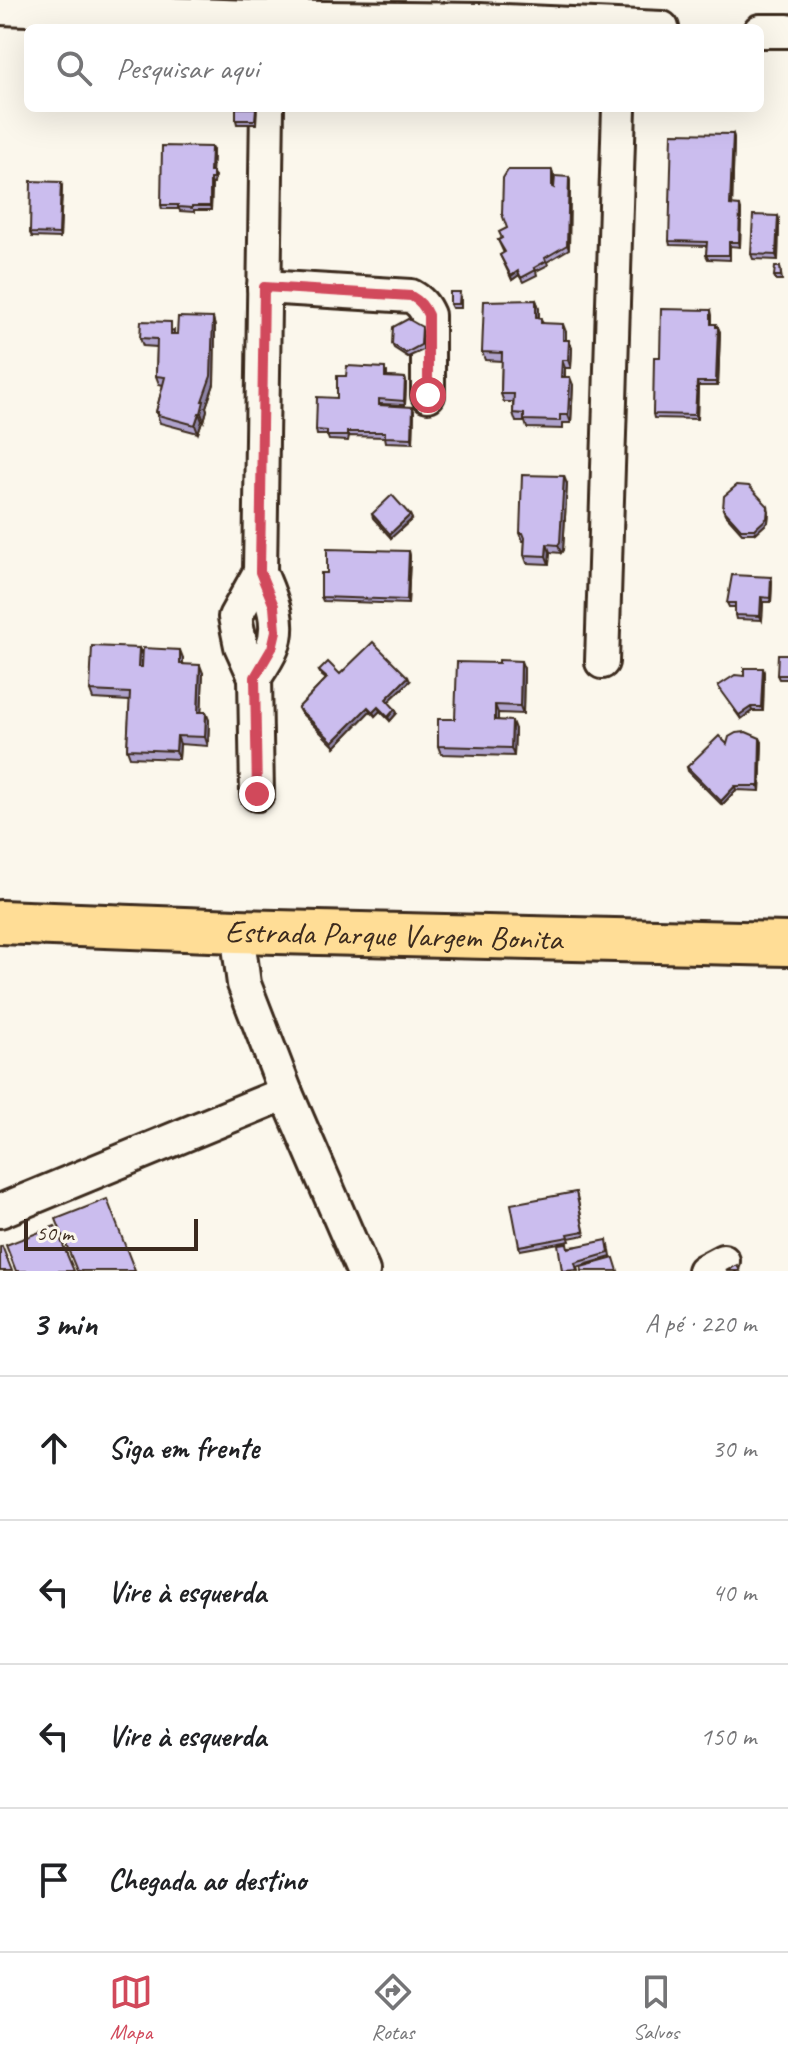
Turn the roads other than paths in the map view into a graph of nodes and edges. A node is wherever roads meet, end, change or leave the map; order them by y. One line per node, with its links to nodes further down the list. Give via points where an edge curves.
1 (0, 8): 4 (street)
2 (414, 10): 3 (street); 5 (street)
3 (475, 10): 6 (street)
4 (252, 22): 5 (street)
5 (294, 22)
6 (589, 24)
7 (764, 31): 8 (street)
8 (788, 31)
9 (267, 112): 11 (street)
10 (619, 112): 13 (street)
11 (264, 287): 12 (street, via 417,299 428,315); 14 (street, via 260,572 235,617 255,677)
12 (428, 395)
13 (602, 662)
14 (257, 794)
15 (0, 922): 16 (main road, Estrada Parque Vargem Bonita)
16 (237, 931): 17 (main road, Estrada Parque Vargem Bonita); 18 (street, via 244,984)
17 (788, 944)
18 (286, 1093): 19 (street); 20 (street)
19 (0, 1211)
20 (363, 1271)

